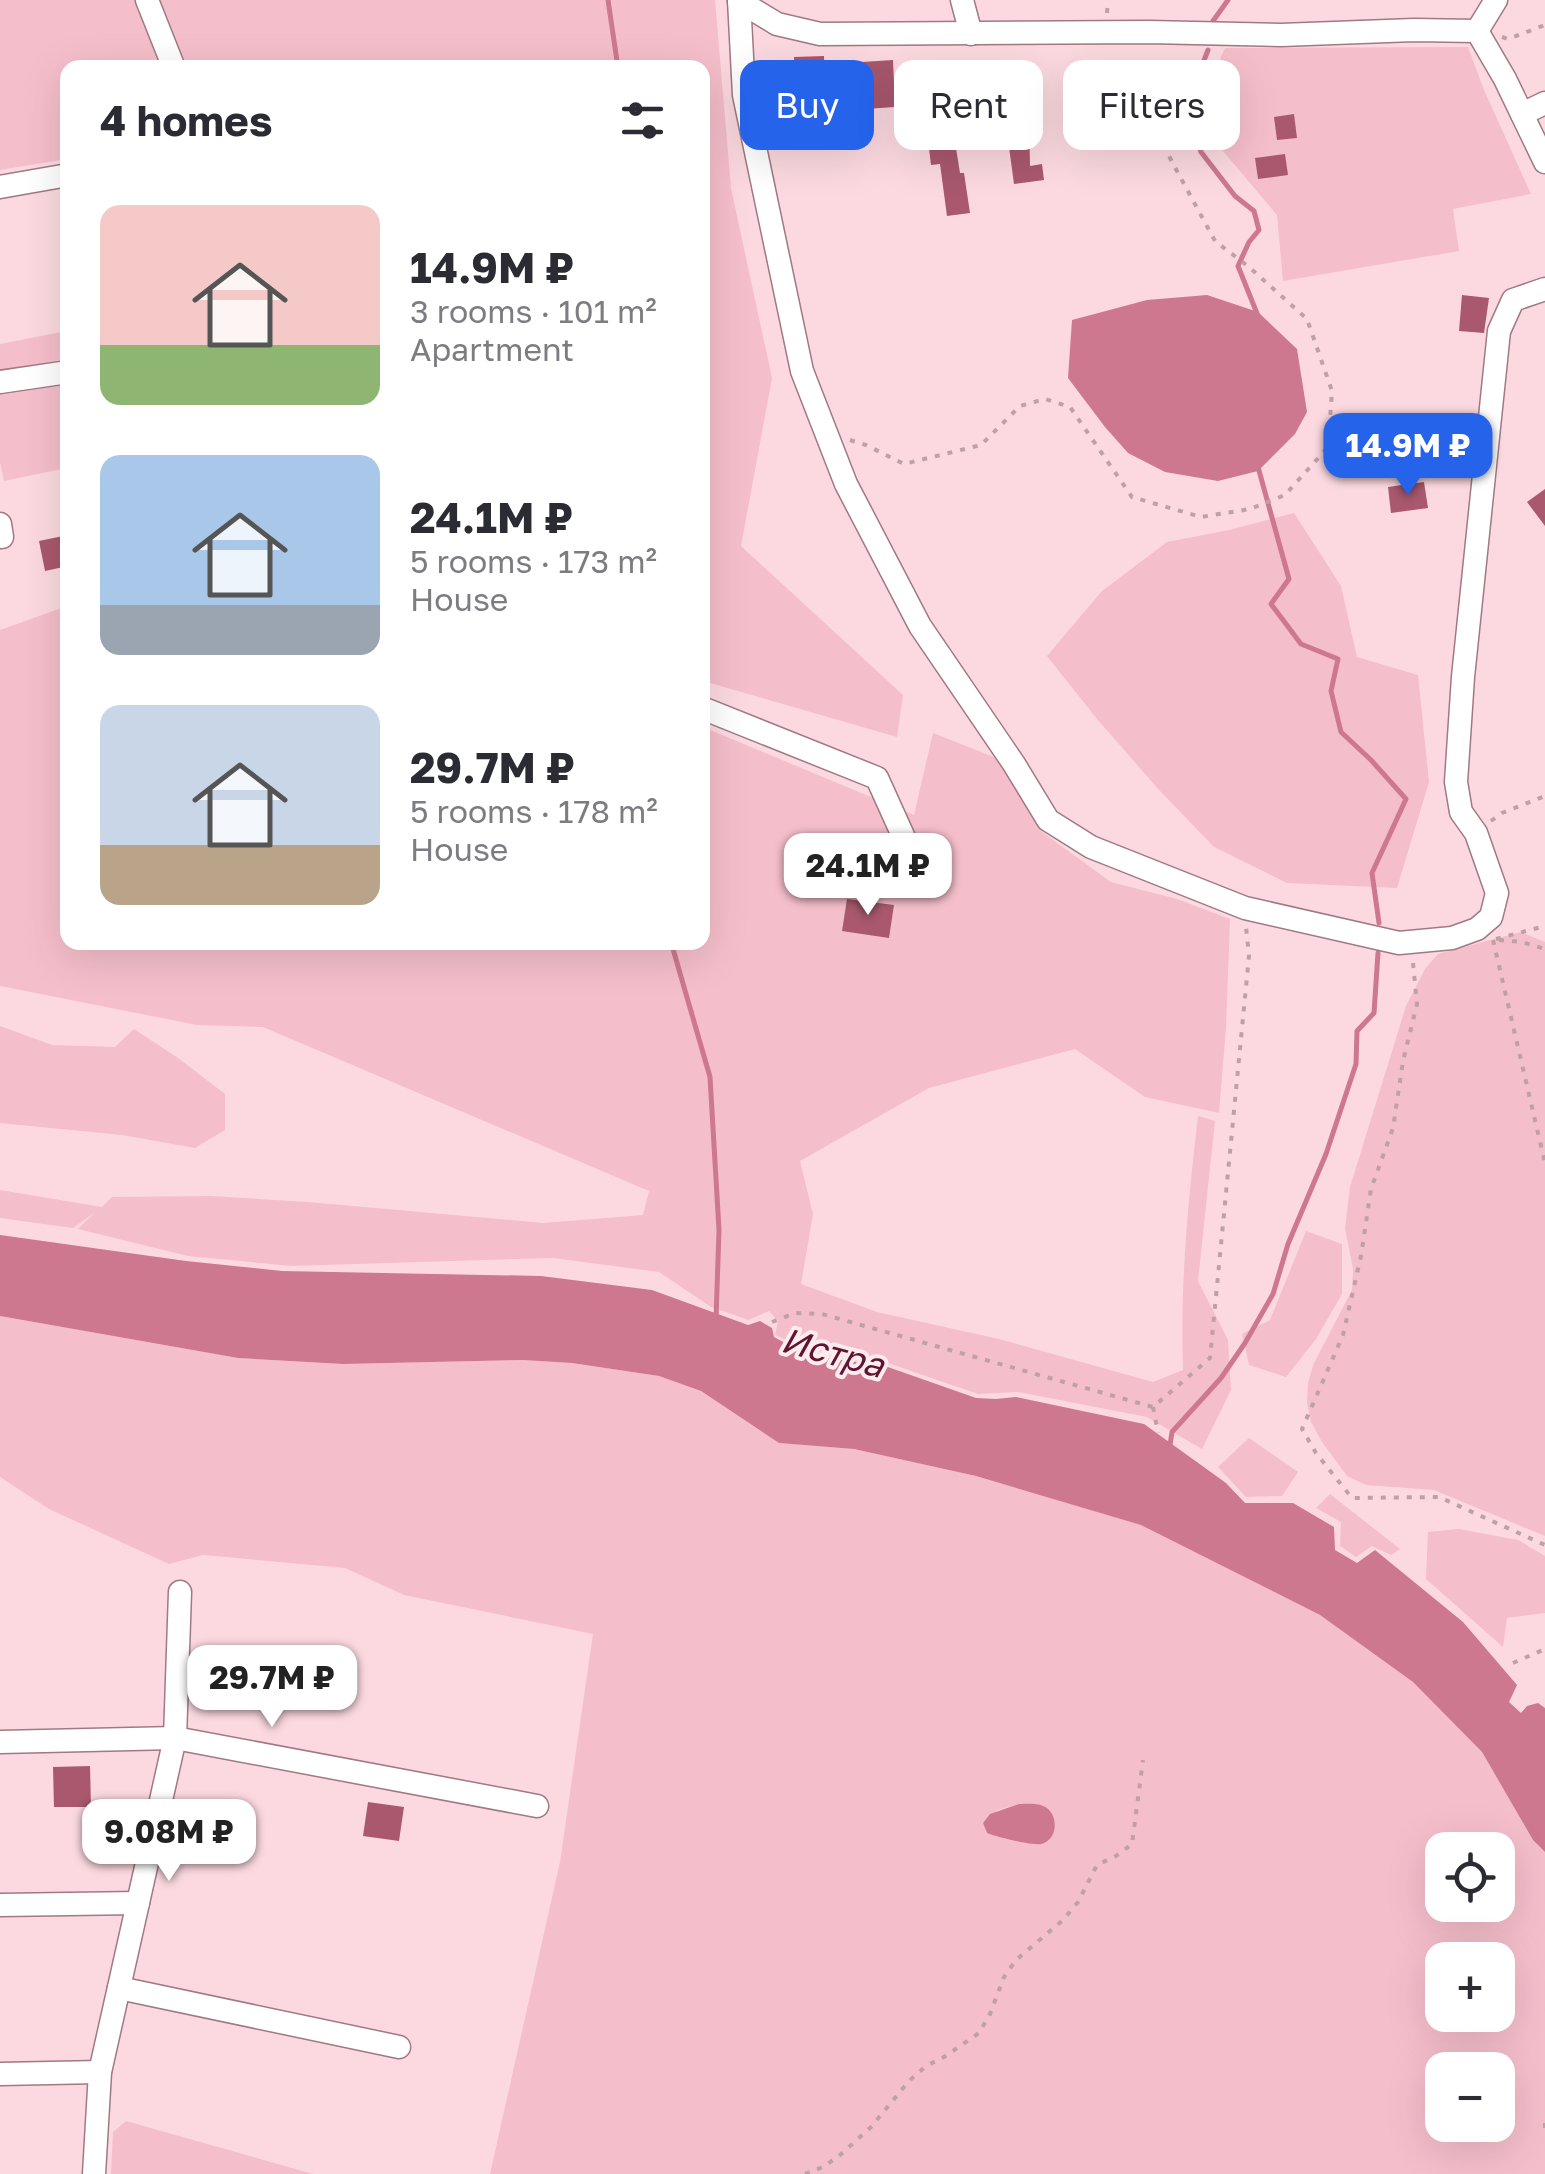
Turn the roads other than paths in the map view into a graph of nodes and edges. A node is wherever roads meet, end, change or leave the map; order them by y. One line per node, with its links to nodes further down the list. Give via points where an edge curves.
1 (147, 0): 7 (street)
2 (739, 0): 6 (street, via 778,24 820,34); 13 (street, via 744,95 802,371 846,484 920,626 1048,820 1091,848 1245,908 1399,943 1486,934 1496,894 1476,833 1461,812 1456,782 1462,677 1499,331 1513,300)
3 (962, 0): 6 (street)
4 (1496, 0): 5 (street)
5 (1477, 31): 6 (street); 9 (street)
6 (971, 34)
7 (171, 60)
8 (1545, 102): 9 (street)
9 (1522, 114): 10 (street)
10 (1545, 162)
11 (60, 176): 12 (street)
12 (0, 187)
13 (1545, 289)
14 (60, 373): 15 (street)
15 (0, 382)
16 (710, 711): 17 (street, via 877,778)
17 (905, 840)
18 (180, 1592): 19 (street)
19 (175, 1738): 20 (street); 21 (street); 22 (street)
20 (0, 1742)
21 (537, 1806)
22 (138, 1903): 23 (street); 24 (street)
23 (0, 1906)
24 (119, 1988): 25 (street); 26 (street)
25 (399, 2047)
26 (100, 2072): 27 (street); 28 (street)
27 (0, 2074)
28 (94, 2174)

